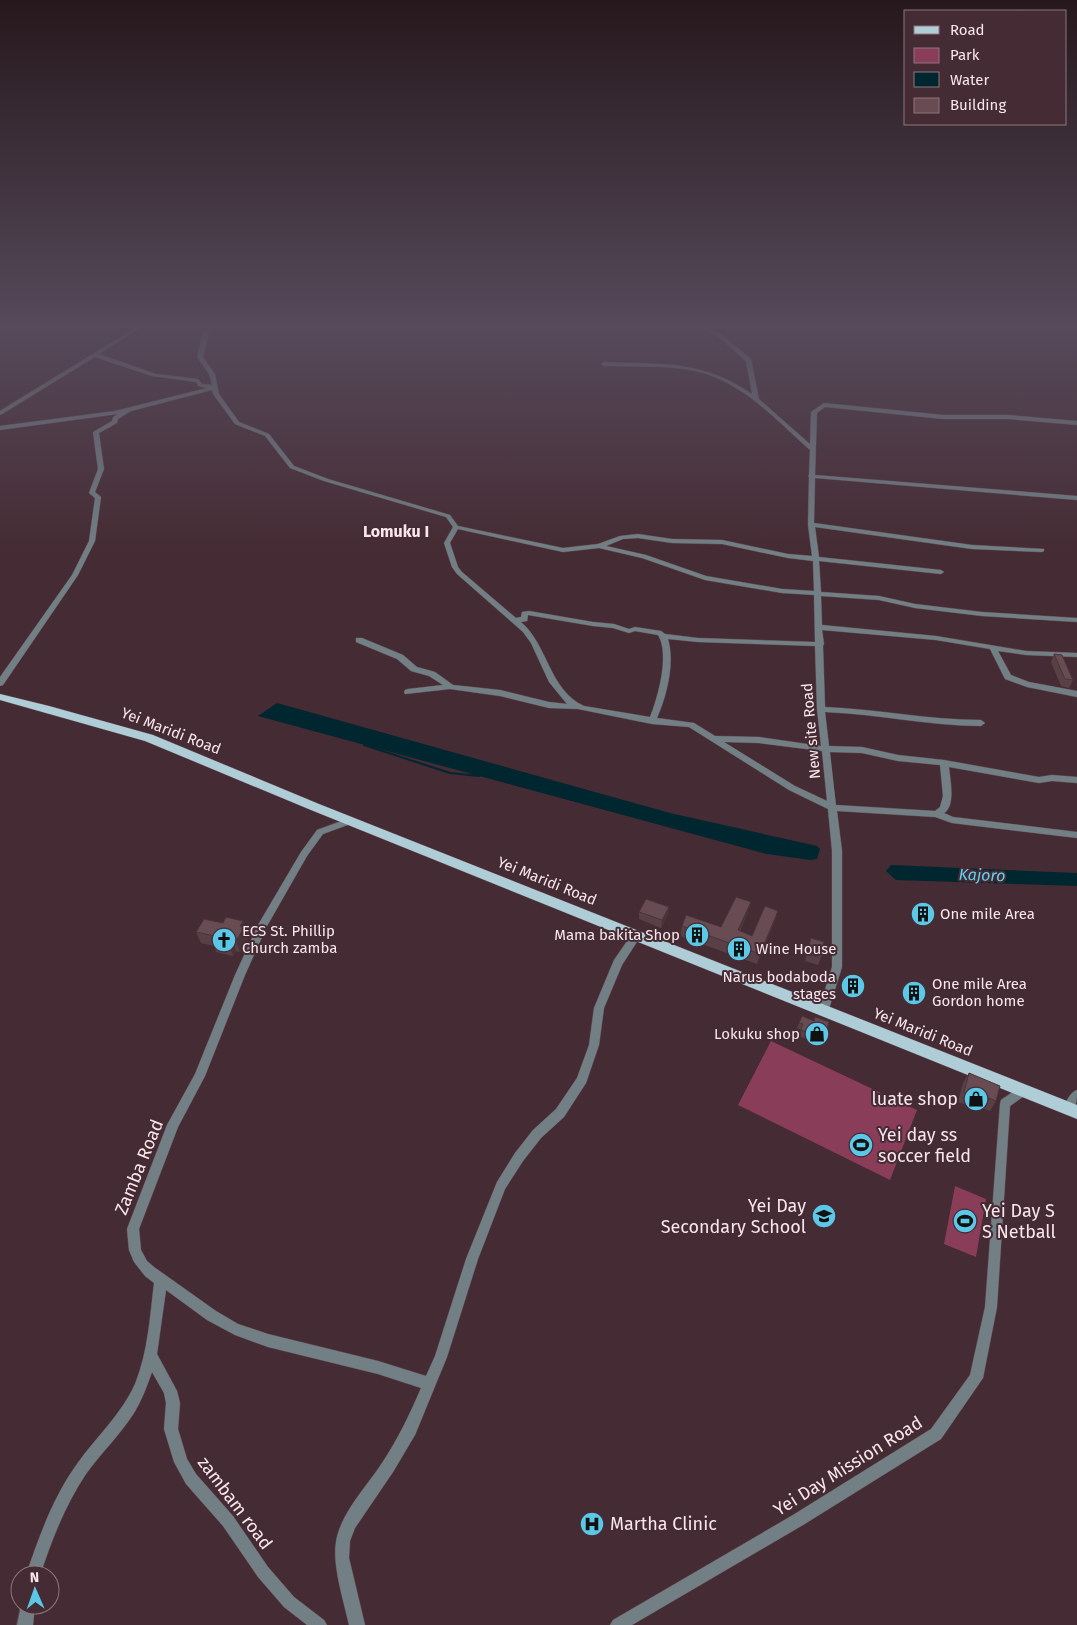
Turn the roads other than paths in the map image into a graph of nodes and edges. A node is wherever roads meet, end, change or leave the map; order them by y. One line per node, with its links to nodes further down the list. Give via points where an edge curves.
1 (20, 401): 6 (street)
2 (163, 401): 5 (street)
3 (222, 401): 13 (street, via 237,423 267,435 292,467 442,514)
4 (758, 401): 9 (street)
5 (130, 409): 8 (street, via 52,423); 27 (street, via 96,432 101,469 92,493 98,497 92,541 75,575)
6 (0, 413)
7 (1077, 423): 9 (street, via 1016,417 943,417 858,406 824,406 814,412)
8 (0, 428)
9 (812, 449): 10 (street, New site Road)
10 (811, 476): 11 (street); 12 (street, New site Road)
11 (1077, 498)
12 (811, 525): 15 (street, via 972,547); 16 (street, New site Road)
13 (456, 527): 14 (street, via 550,549 576,550); 19 (street, via 447,543 455,567)
14 (598, 546): 16 (street, via 622,537 638,536 672,541 722,542 773,554); 18 (street, via 644,556 705,578)
15 (1042, 550)
16 (816, 559): 17 (street); 18 (street, New site Road)
17 (941, 572)
18 (818, 595): 20 (street, via 879,598 982,614); 21 (street, New site Road)
19 (515, 620): 22 (street, via 524,619 529,613 630,631 635,628); 32 (street, via 535,642 562,695)
20 (1077, 620)
21 (819, 627): 24 (street, New site Road); 25 (street, via 936,638)
22 (665, 636): 24 (street); 34 (street, via 666,668 658,710)
23 (359, 640): 28 (street, via 400,657)
24 (820, 644): 33 (street, New site Road)
25 (993, 648): 26 (street); 30 (street, via 1008,677)
26 (1077, 655)
27 (0, 683)
28 (451, 687): 29 (street); 32 (street)
29 (408, 692)
30 (1077, 694)
31 (0, 697): 42 (main road, Yei Maridi Road, via 149,738)
32 (582, 708): 34 (street)
33 (821, 709): 35 (street, via 952,723); 37 (street, New site Road)
34 (652, 721): 36 (street, via 691,725)
35 (981, 723)
36 (712, 739): 37 (street, via 759,740); 40 (street, via 792,788)
37 (825, 749): 38 (street, via 862,750); 40 (street, New site Road)
38 (944, 763): 39 (street, via 1039,780); 41 (street, via 947,796 944,809)
39 (1077, 780)
40 (833, 808): 41 (street); 45 (street, New site Road, via 837,851 837,967)
41 (936, 814): 43 (street, via 952,820)
42 (350, 821): 44 (main road, Yei Maridi Road); 49 (street, Zamba Road, via 320,832 304,854 240,975 200,1076 170,1134 133,1229 132,1244 135,1255)
43 (1077, 835)
44 (637, 934): 45 (main road, Yei Maridi Road); 51 (street, via 618,963 599,1008 594,1045 582,1080 560,1113 537,1134 519,1157 501,1186 483,1228 441,1357)
45 (824, 1009): 46 (main road, Yei Maridi Road)
46 (1023, 1090): 48 (main road, Yei Maridi Road); 55 (street, Yei Day Mission Road, via 1005,1104 991,1307 976,1378 936,1434 798,1520)
47 (1077, 1095): 48 (street)
48 (1073, 1110)
49 (161, 1280): 50 (street); 51 (street, Zamba Road, via 208,1314 234,1328 290,1347 372,1366)
50 (150, 1354): 52 (street, via 134,1399 74,1480 46,1536); 53 (street, zambam road, via 170,1391 172,1429 191,1479 233,1527 263,1572 289,1602)
51 (429, 1384): 54 (street, via 410,1430 349,1524 343,1542 342,1558)
52 (36, 1565)
53 (319, 1625)
54 (357, 1625)
55 (618, 1625)

